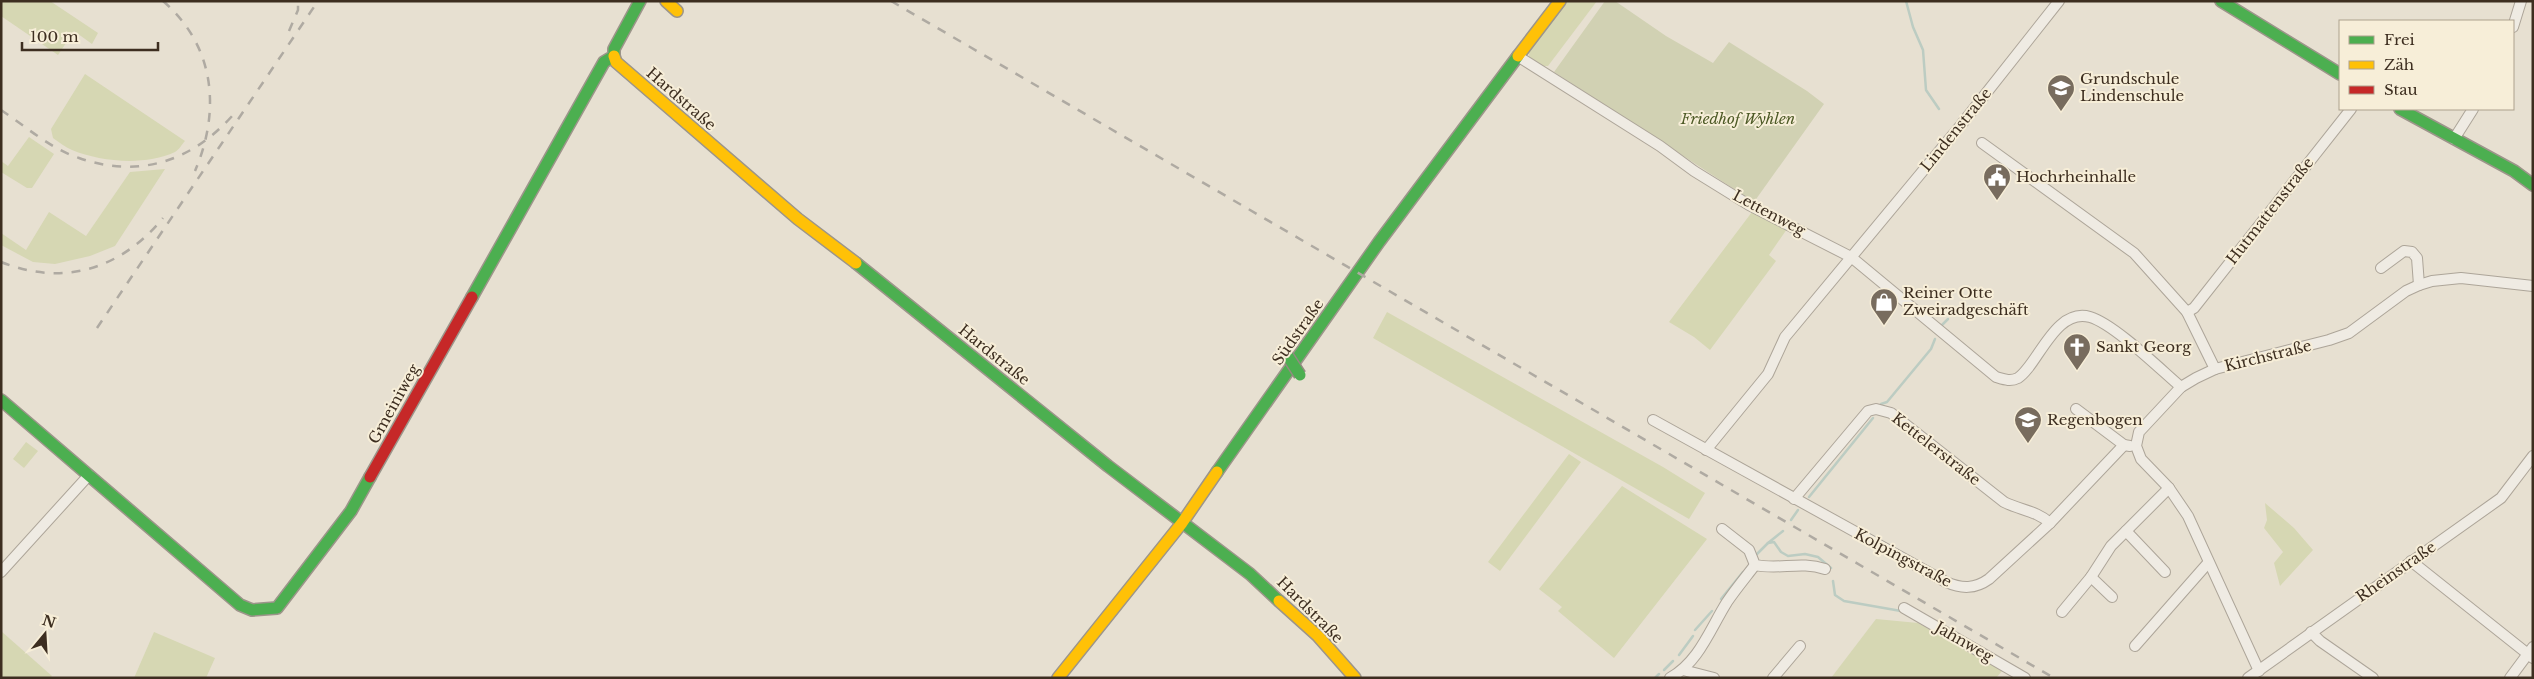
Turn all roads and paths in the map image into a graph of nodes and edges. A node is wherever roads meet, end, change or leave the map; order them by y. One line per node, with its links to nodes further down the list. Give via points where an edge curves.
1 (640, 1): 9 (street, Gmeiniweg, via 614,49)
2 (666, 1): 7 (street)
3 (1560, 1): 10 (street, Südstraße)
4 (2059, 1): 18 (street, Lindenstraße)
5 (2221, 1): 11 (street)
6 (2521, 1): 8 (street)
7 (681, 6)
8 (2514, 24)
9 (614, 56): 34 (street, Gmeiniweg, via 604,62 351,511 277,608 252,610 240,604); 37 (street, Hardstraße, via 616,62 798,219)
10 (1519, 56): 18 (street, Lettenweg, via 1750,205); 37 (street, Südstraße, via 1378,242)
11 (2339, 73)
12 (2350, 110): 22 (street, Hutmattenstraße, via 2194,308)
13 (2402, 110): 15 (street)
14 (2472, 110): 15 (street)
15 (2454, 139): 17 (street, via 2514,171)
16 (1982, 143): 22 (street, via 2134,253)
17 (2533, 185)
18 (1852, 257): 26 (street, Lettenweg, via 1996,377 2009,380 2018,377 2041,346 2066,321 2072,317 2089,317 2122,337); 32 (street, Lindenstraße, via 1785,337 1768,374)
19 (2381, 268): 20 (street, via 2404,251 2412,252 2416,258)
20 (2419, 285): 21 (street, Kirchstraße, via 2461,278); 24 (street, Kirchstraße, via 2349,333)
21 (2533, 286)
22 (2187, 312): 24 (street)
23 (1285, 352): 25 (street, bridge)
24 (2215, 369): 26 (street, Kirchstraße)
25 (1300, 375)
26 (2181, 387): 31 (street, Kirchstraße, via 2139,432)
27 (1, 400): 34 (street, Gmeiniweg)
28 (2076, 408): 30 (street)
29 (1653, 420): 32 (street, Kolpingstraße)
30 (2124, 445): 31 (street); 38 (street, Kolpingstraße)
31 (2136, 446): 35 (street, via 2141,459)
32 (1706, 450): 36 (street, Kolpingstraße)
33 (2533, 456): 41 (street, Rheinstraße, via 2501,498)
34 (89, 475): 45 (street)
35 (2169, 488): 40 (street); 42 (street, via 2188,516)
36 (1794, 499): 38 (street, Kolpingstraße, via 1946,582 1961,587 1974,587 1984,582); 38 (street, Kettelerstraße, via 1868,411 1876,408 1891,413 2004,502 2020,510 2040,514)
37 (1182, 523): 57 (street, Südstraße); 58 (street, Hardstraße, via 1281,600)
38 (2050, 523)
39 (1722, 529): 43 (street, via 1749,550)
40 (2126, 532): 46 (street); 47 (street, via 2111,546)
41 (2411, 560): 51 (street, Rheinstraße); 54 (street)
42 (2208, 562): 53 (street); 56 (street)
43 (1754, 565): 44 (street, via 1767,568 1806,564); 55 (street)
44 (1825, 569)
45 (1, 572)
46 (2165, 572)
47 (2091, 577): 48 (street); 50 (street)
48 (2112, 597)
49 (1904, 608): 62 (street, Jahnweg)
50 (2062, 612)
51 (2312, 632): 56 (street, Rheinstraße); 64 (street)
52 (1800, 646): 61 (street)
53 (2135, 646)
54 (2531, 653): 65 (street)
55 (1684, 670): 59 (street); 60 (street)
56 (2259, 671): 63 (street, Rheinstraße)
57 (1058, 678)
58 (1355, 678)
59 (1670, 678)
60 (1714, 678)
61 (1773, 678)
62 (2025, 678)
63 (2248, 678)
64 (2373, 678)
65 (2510, 678)

